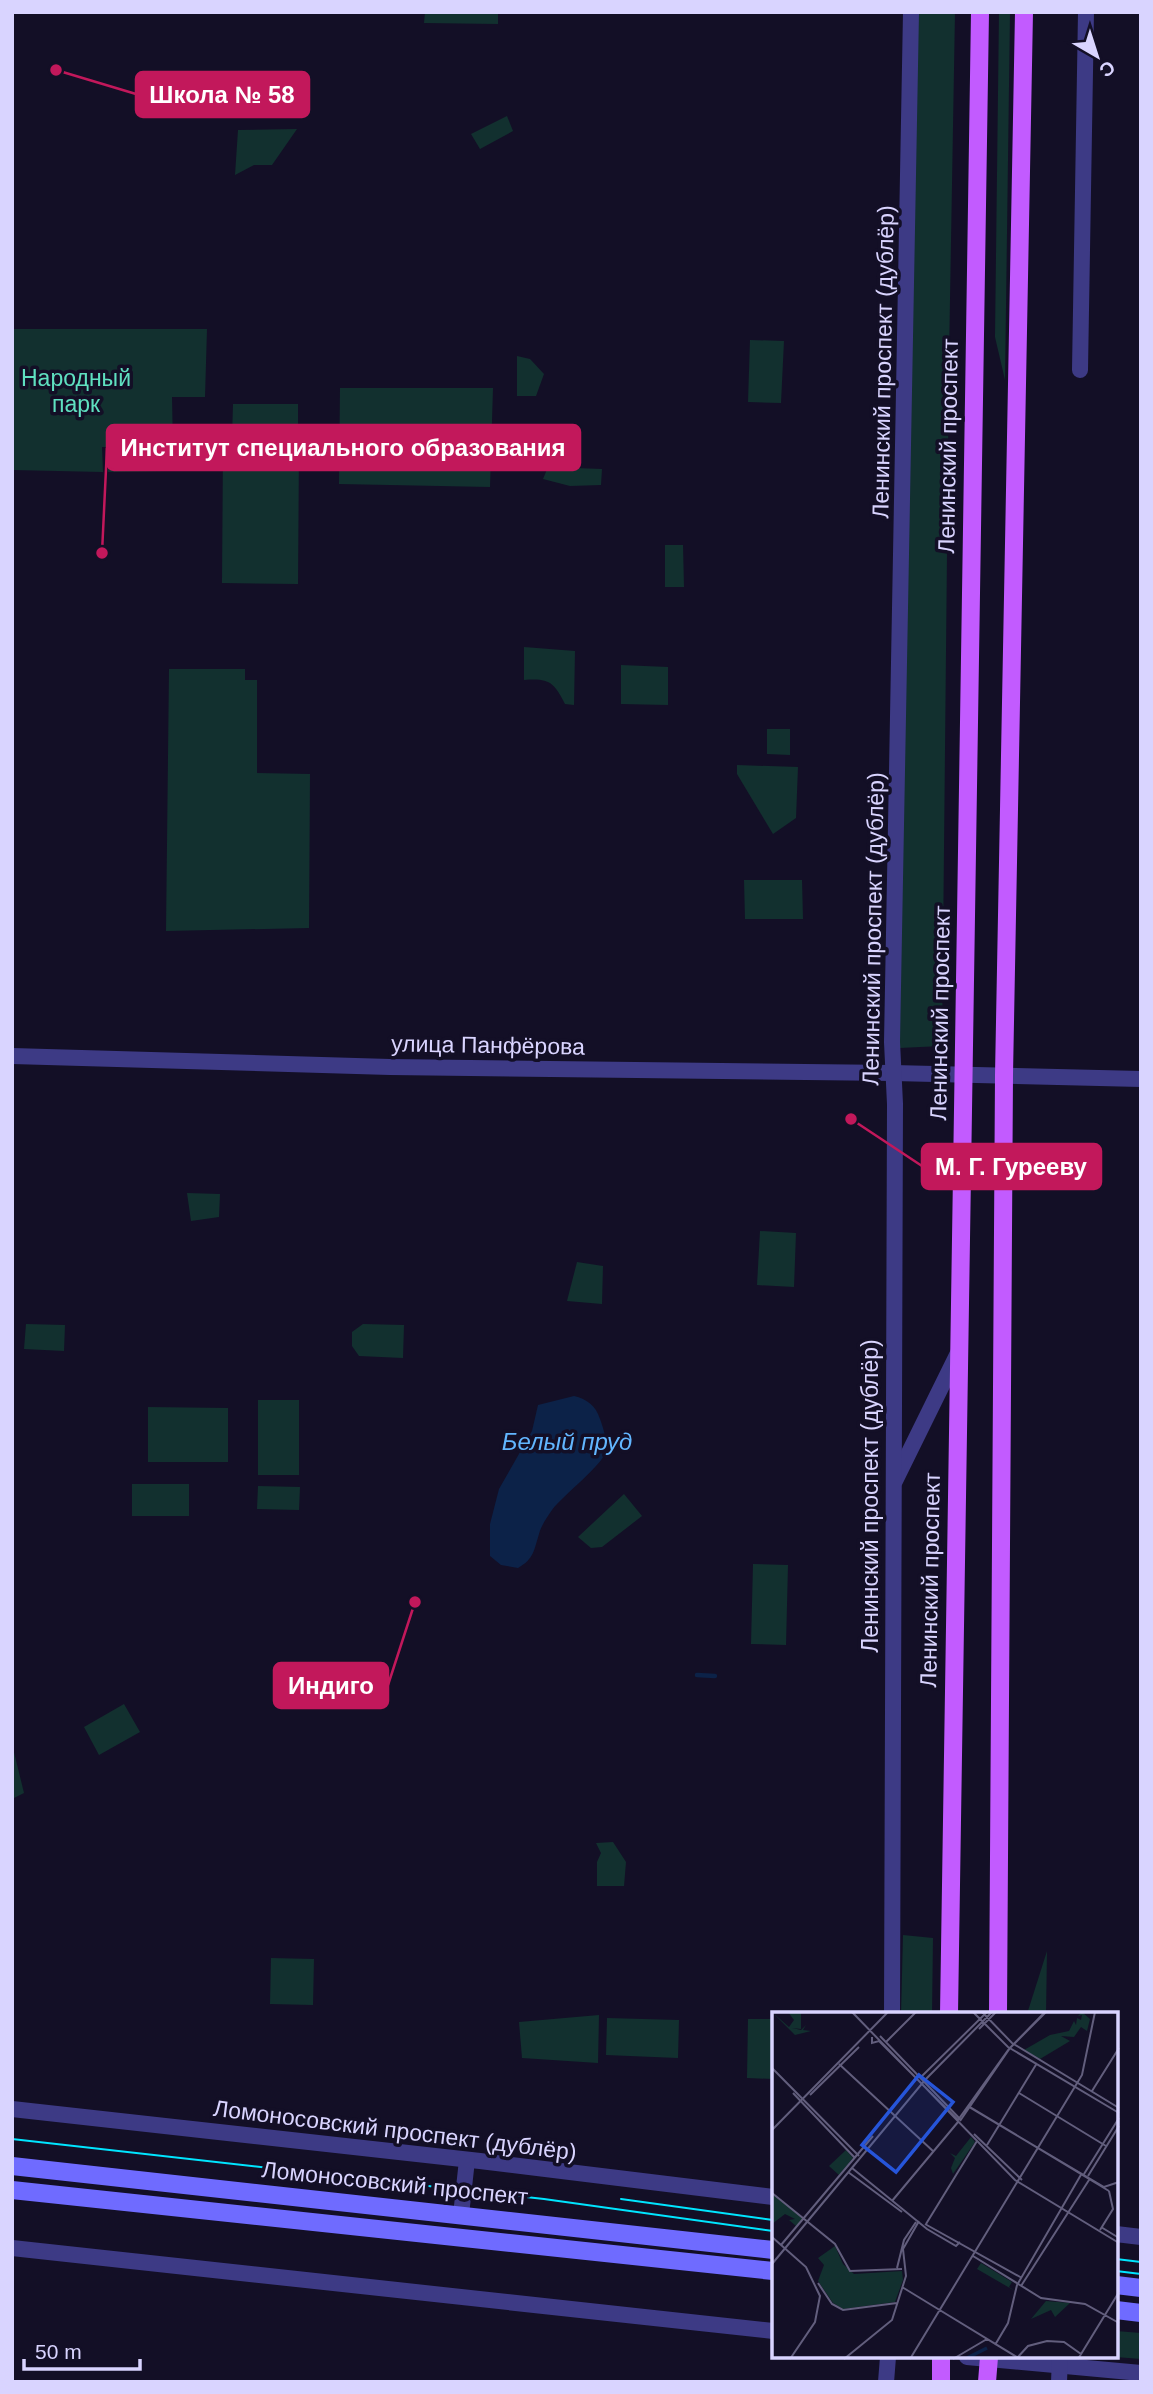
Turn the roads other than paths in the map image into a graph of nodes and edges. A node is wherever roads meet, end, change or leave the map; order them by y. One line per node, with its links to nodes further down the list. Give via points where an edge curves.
1 (911, 12): 7 (street, Ленинский проспект (дублёр))
2 (980, 12): 8 (main road, Ленинский проспект)
3 (1024, 12): 9 (main road)
4 (1086, 12): 5 (street)
5 (1080, 370)
6 (12, 1056): 7 (street, улица Панфёрова, via 390,1067)
7 (892, 1073): 8 (street, улица Панфёрова); 12 (street, Ленинский проспект (дублёр))
8 (964, 1074): 9 (street, улица Панфёрова); 11 (main road, Ленинский проспект)
9 (1004, 1075): 10 (street, улица Панфёрова); 15 (main road)
10 (1141, 1079)
11 (959, 1351): 12 (street); 14 (main road, Ленинский проспект)
12 (893, 1485): 13 (street, Ленинский проспект (дублёр))
13 (892, 2012)
14 (949, 2012)
15 (998, 2012)
16 (12, 2109): 17 (street, Ломоносовский проспект (дублёр))
17 (467, 2160): 20 (street, Ломоносовский проспект (дублёр)); 21 (street)
18 (12, 2166): 21 (main road, Ломоносовский проспект)
19 (12, 2190): 26 (main road, Ломоносовский проспект)
20 (772, 2197)
21 (461, 2215): 25 (main road, Ломоносовский проспект)
22 (1118, 2234): 23 (street)
23 (1141, 2237)
24 (12, 2248): 31 (street)
25 (772, 2250)
26 (772, 2271)
27 (1118, 2285): 28 (main road)
28 (1141, 2288)
29 (1118, 2310): 30 (main road)
30 (1141, 2313)
31 (772, 2331)
32 (888, 2359): 37 (street)
33 (941, 2359): 38 (main road)
34 (989, 2359): 35 (street); 39 (main road)
35 (1056, 2360): 36 (street); 40 (street)
36 (1141, 2373)
37 (886, 2382)
38 (941, 2382)
39 (987, 2382)
40 (1059, 2382)

